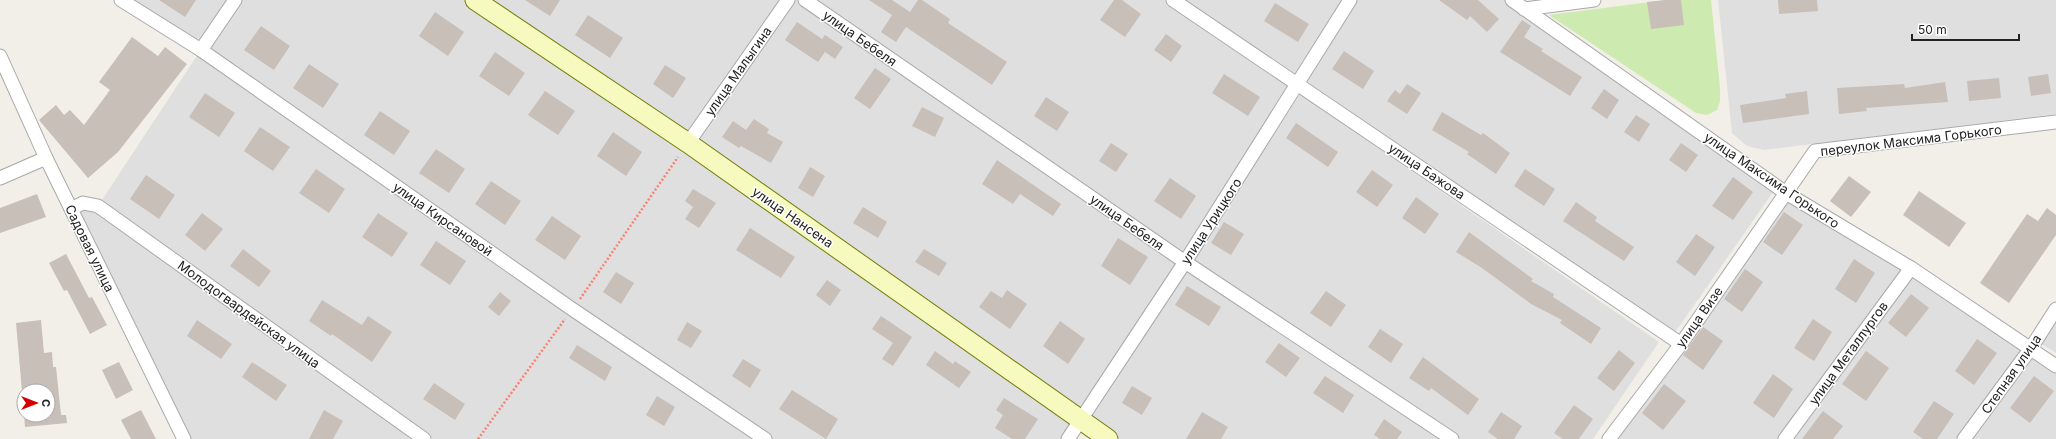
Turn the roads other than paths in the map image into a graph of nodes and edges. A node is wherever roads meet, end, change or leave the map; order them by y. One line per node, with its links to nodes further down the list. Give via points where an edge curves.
1 (121, 0): 11 (street, улица Кирсановой)
2 (235, 0): 11 (street)
3 (475, 0): 15 (main road, улица Нансена)
4 (788, 0): 15 (street, улица Малыгина)
5 (805, 0): 20 (street, улица Бебеля)
6 (1173, 0): 13 (street, улица Бажова)
7 (1350, 0): 13 (street, улица Урицкого)
8 (1512, 0): 10 (street, улица Максима Горького)
9 (1594, 0): 10 (street)
10 (1524, 9): 18 (street, улица Максима Горького)
11 (201, 50): 29 (street, улица Кирсановой, via 572,309)
12 (0, 56): 16 (street, Садовая улица)
13 (1299, 84): 20 (street, улица Урицкого); 23 (street, улица Бажова)
14 (2056, 122): 18 (street, переулок Максима Горького, via 1815,151)
15 (688, 143): 26 (main road, улица Нансена)
16 (46, 158): 17 (street); 19 (street, Садовая улица)
17 (0, 178)
18 (1786, 192): 21 (street, улица Максима Горького); 23 (street, улица Визе)
19 (71, 209): 27 (street, Садовая улица); 28 (street, Молодогвардейская улица, via 83,203 98,206)
20 (1184, 262): 26 (street, улица Урицкого); 32 (street, улица Бебеля)
21 (1911, 268): 24 (street, улица Максима Горького); 34 (street, улица Металлургов)
22 (2056, 308): 24 (street, Степная улица)
23 (1681, 344): 33 (street, улица Визе)
24 (2030, 348): 25 (street, улица Максима Горького); 35 (street, Степная улица)
25 (2056, 366)
26 (1082, 421): 30 (street, улица Урицкого); 31 (main road, улица Нансена)
27 (184, 439)
28 (424, 439)
29 (765, 439)
30 (1068, 439)
31 (1108, 439)
32 (1452, 439)
33 (1609, 439)
34 (1785, 439)
35 (1964, 439)

